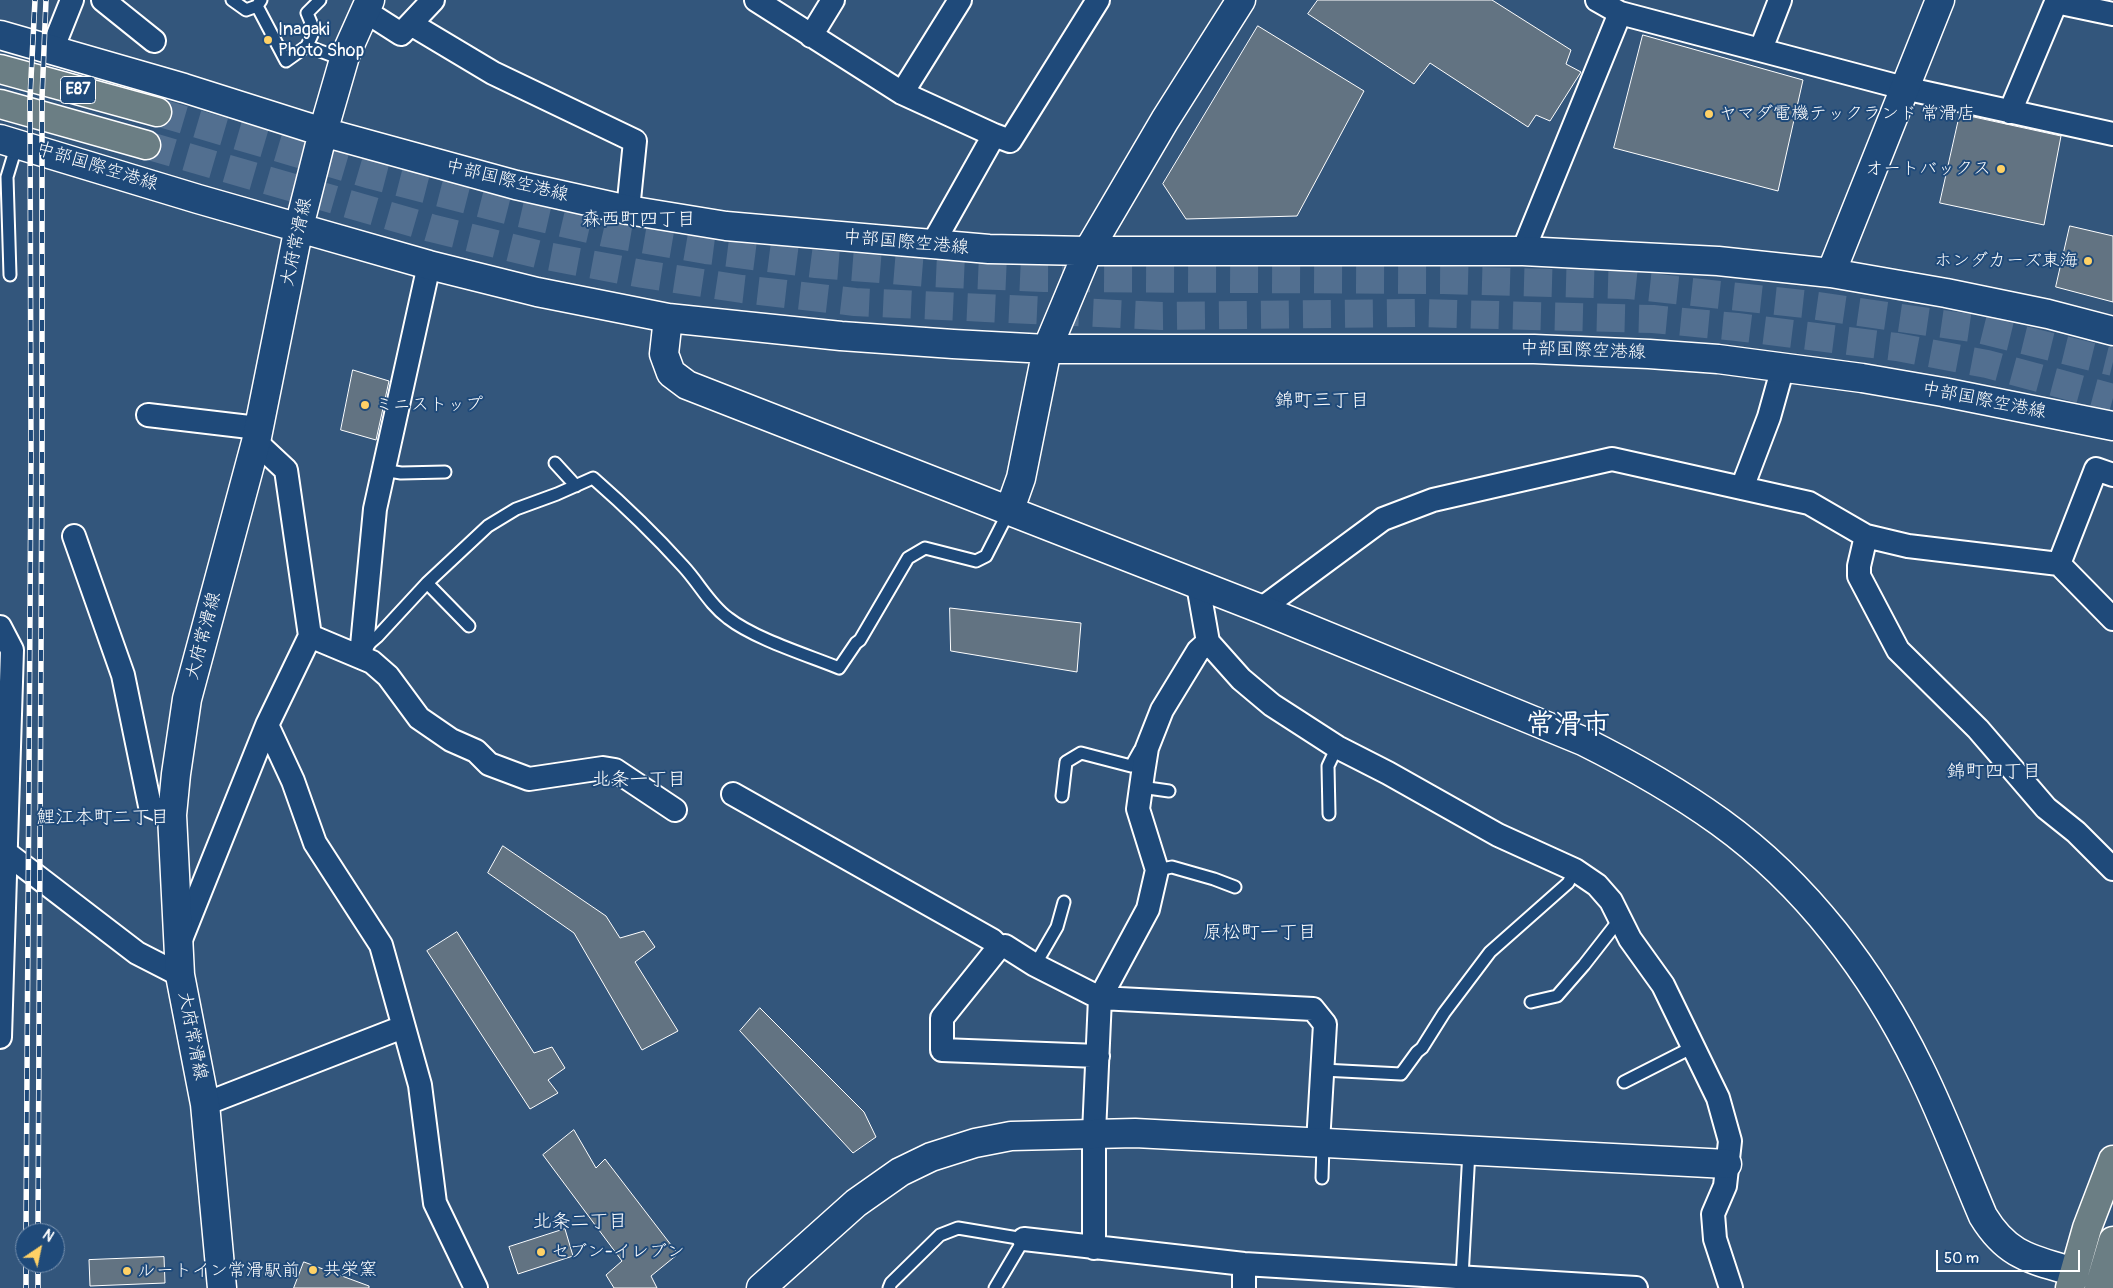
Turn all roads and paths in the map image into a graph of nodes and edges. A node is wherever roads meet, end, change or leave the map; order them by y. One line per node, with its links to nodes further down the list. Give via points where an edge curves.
1 (72, 0): 25 (street)
2 (103, 0): 22 (street)
3 (232, 0): 15 (lane, via 246,10)
4 (320, 0): 23 (lane, via 307,12 314,30)
5 (433, 0): 19 (street)
6 (756, 0): 21 (street)
7 (833, 0): 21 (street)
8 (1098, 0): 35 (street, via 1010,141)
9 (1241, 0): 41 (main road, via 1160,127)
10 (1597, 0): 17 (street)
11 (1780, 0): 24 (street)
12 (1940, 0): 28 (main road)
13 (957, 1): 29 (street)
14 (2057, 1): 18 (street); 32 (street)
15 (259, 3): 23 (lane, via 286,61)
16 (367, 6): 19 (street, via 401,34); 26 (main road, 大府常滑線)
17 (1620, 13): 24 (street); 42 (street)
18 (2113, 14)
19 (411, 24): 38 (street, via 493,73 635,141)
20 (0, 35): 25 (main road, 中部国際空港線)
21 (811, 36): 29 (street)
22 (154, 41)
23 (307, 46): 26 (lane)
24 (1761, 49): 28 (street)
25 (52, 50): 33 (main road, 中部国際空港線)
26 (344, 60): 33 (main road, 大府常滑線)
27 (0, 68): 31 (highway, E87)
28 (1904, 88): 32 (street); 44 (main road)
29 (902, 93): 35 (street)
30 (0, 104): 37 (highway, E87)
31 (157, 112)
32 (2010, 112): 34 (street)
33 (323, 132): 38 (main road, 中部国際空港線, via 516,185); 39 (main road, 大府常滑線)
34 (2113, 134)
35 (994, 135): 40 (street)
36 (8, 141): 39 (main road, 中部国際空港線); 45 (lane)
37 (146, 145)
38 (628, 210): 40 (main road, 中部国際空港線, via 726,226)
39 (299, 227): 43 (main road, 中部国際空港線); 52 (main road, 大府常滑線)
40 (932, 245): 41 (main road, 中部国際空港線, via 989,250)
41 (1088, 251): 42 (main road, 中部国際空港線); 48 (main road)
42 (1523, 251): 44 (main road, 中部国際空港線, via 1718,260)
43 (429, 265): 46 (main road, 中部国際空港線, via 538,292); 54 (street)
44 (1831, 273): 47 (main road, 中部国際空港線, via 1956,295)
45 (10, 276)
46 (668, 318): 48 (main road, 中部国際空港線, via 841,336); 59 (main road, via 664,354 672,373 687,385)
47 (2113, 331)
48 (1047, 349): 49 (main road, 中部国際空港線, via 1534,349 1649,354); 59 (main road, via 1021,478)
49 (1783, 367): 51 (main road, 中部国際空港線, via 1943,392); 58 (street, via 1769,417)
50 (148, 415): 52 (street)
51 (2113, 426)
52 (257, 435): 69 (street, via 286,470); 81 (main road, 大府常滑線, via 186,699)
53 (555, 463): 57 (lane)
54 (383, 470): 55 (lane); 71 (street, via 375,509)
55 (445, 472)
56 (2113, 475): 62 (street, via 2096,469)
57 (576, 486): 59 (lane, via 593,478 623,504 728,618 748,631 839,668 860,640 908,558 925,548 976,561 986,556); 63 (lane, via 516,509 488,526)
58 (1742, 488): 61 (street, via 1809,503); 65 (street, via 1612,459 1442,498 1383,519)
59 (1010, 510): 64 (main road)
60 (74, 536): 81 (street, via 123,675 150,806)
61 (1866, 536): 62 (street, via 1908,546); 83 (street, via 1859,576 1898,650 1978,729 2046,808)
62 (2059, 564): 66 (street)
63 (427, 583): 67 (lane); 71 (lane)
64 (1198, 584): 65 (main road); 70 (street)
65 (1261, 609): 113 (main road, via 1583,741 1630,764 1721,822 1799,890 1866,976 1920,1067 1994,1234 2008,1247)
66 (2113, 619)
67 (469, 626)
68 (0, 627): 82 (street, via 12,650)
69 (310, 636): 71 (street); 72 (street)
70 (1208, 642): 73 (street, via 1241,679 1272,705); 74 (street, via 1198,651 1162,710)
71 (361, 656): 79 (street, via 388,676 418,718 451,740 476,751 489,764 528,779 604,768 615,770)
72 (268, 725): 90 (street); 95 (street, via 315,843 381,945)
73 (1337, 747): 80 (lane, via 1328,766); 85 (street, via 1498,835)
74 (1147, 748): 75 (street); 78 (lane, via 1143,747 1131,766 1081,753 1066,762)
75 (1141, 787): 76 (lane); 84 (street, via 1135,819)
76 (1169, 791)
77 (733, 794): 89 (street)
78 (1062, 796)
79 (675, 810)
80 (1328, 814)
81 (172, 815): 90 (main road, 大府常滑線)
82 (3, 851): 92 (street, via 137,952); 96 (street)
83 (2113, 869)
84 (1157, 870): 86 (lane, via 1172,867); 93 (street, via 1148,909)
85 (1575, 870): 88 (street, via 1597,885 1611,901); 99 (lane, via 1568,884 1490,952 1402,1074)
86 (1235, 887)
87 (1064, 902): 91 (lane, via 1057,928)
88 (1622, 922): 94 (lane, via 1616,924 1557,996); 97 (street, via 1664,985)
89 (999, 946): 91 (street, via 1006,946); 98 (street, via 942,1018 942,1050)
90 (178, 947): 92 (main road, 大府常滑線)
91 (1035, 965): 93 (street)
92 (180, 975): 101 (main road, 大府常滑線)
93 (1100, 998): 98 (street); 99 (street, via 1313,1009 1325,1024)
94 (1531, 1002)
95 (404, 1027): 101 (street); 116 (street, via 420,1085 435,1202)
96 (0, 1037)
97 (1693, 1047): 100 (lane); 106 (street, via 1720,1107 1730,1141)
98 (1098, 1056): 102 (street)
99 (1323, 1070): 103 (street)
100 (1624, 1082)
101 (205, 1104): 115 (main road, 大府常滑線)
102 (1094, 1133): 103 (main road); 110 (street); 117 (main road, via 1011,1136 931,1157 900,1172 856,1202)
103 (1321, 1144): 104 (main road); 107 (lane)
104 (1469, 1151): 106 (main road); 112 (lane)
105 (2113, 1160): 113 (highway, via 2087,1228)
106 (1727, 1164): 122 (street, via 1725,1186 1713,1214 1715,1239)
107 (1322, 1178)
108 (1024, 1239): 110 (street); 118 (lane, via 958,1228 940,1235); 119 (lane)
109 (2113, 1240): 114 (highway)
110 (1094, 1248): 111 (street)
111 (1244, 1264): 112 (street); 120 (street)
112 (1462, 1277): 121 (street)
113 (2072, 1280): 114 (street)
114 (2104, 1282)
115 (222, 1288)
116 (476, 1288)
117 (761, 1288)
118 (889, 1288)
119 (995, 1288)
120 (1244, 1288)
121 (1636, 1288)
122 (1731, 1288)

